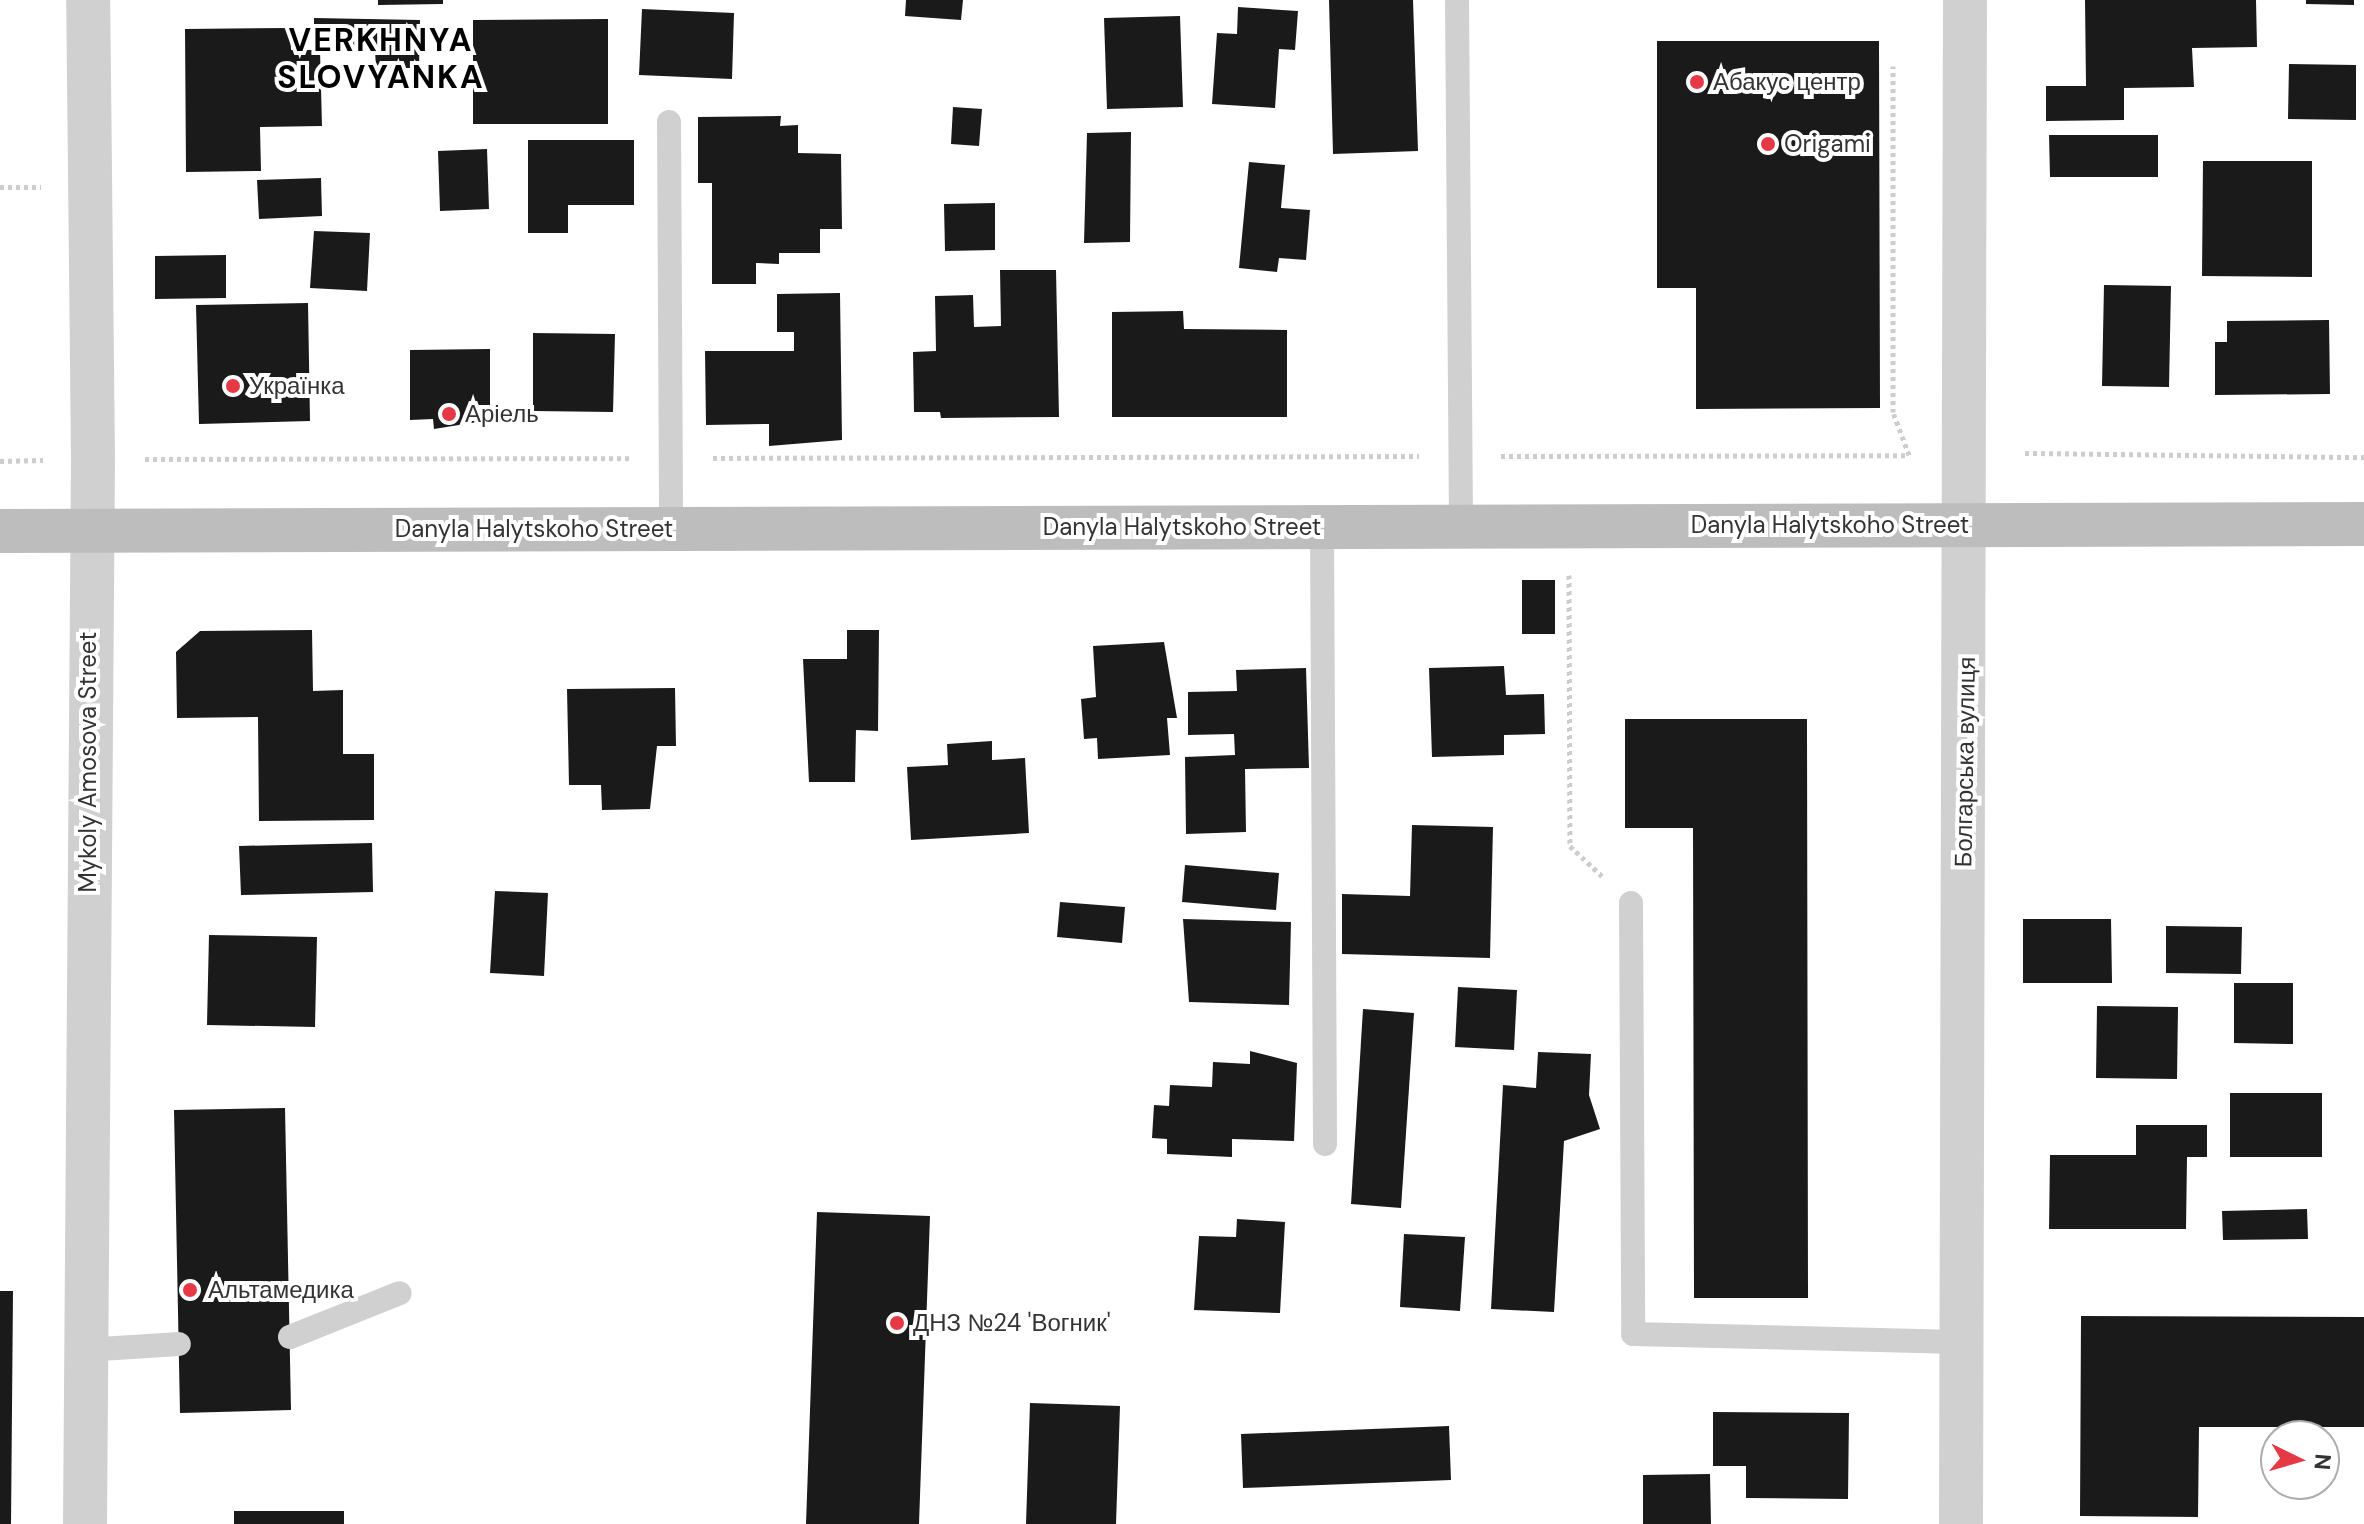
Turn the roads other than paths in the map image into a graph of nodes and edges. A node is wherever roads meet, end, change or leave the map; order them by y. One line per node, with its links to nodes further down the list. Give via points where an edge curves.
1 (88, 0): 10 (street, Mykoly Amosova Street, via 93,460)
2 (1457, 0): 8 (lane)
3 (1965, 0): 6 (street, Болгарська вулиця)
4 (669, 122): 9 (lane, via 675,458)
5 (2364, 524): 6 (main road, Danyla Halytskoho Street)
6 (1967, 525): 8 (main road, Danyla Halytskoho Street); 16 (street, Болгарська вулиця)
7 (1322, 526): 8 (main road, Danyla Halytskoho Street); 9 (main road, Danyla Halytskoho Street); 13 (lane)
8 (1461, 526)
9 (671, 529): 10 (main road, Danyla Halytskoho Street)
10 (89, 530): 11 (main road, Danyla Halytskoho Street); 18 (street, Mykoly Amosova Street)
11 (0, 531)
12 (1631, 903): 16 (lane, via 1633,1334)
13 (1325, 1144)
14 (400, 1293): 15 (lane)
15 (290, 1337)
16 (1959, 1342): 20 (street, Болгарська вулиця)
17 (179, 1344): 18 (lane)
18 (85, 1350): 19 (street, Mykoly Amosova Street)
19 (85, 1524)
20 (1961, 1524)

